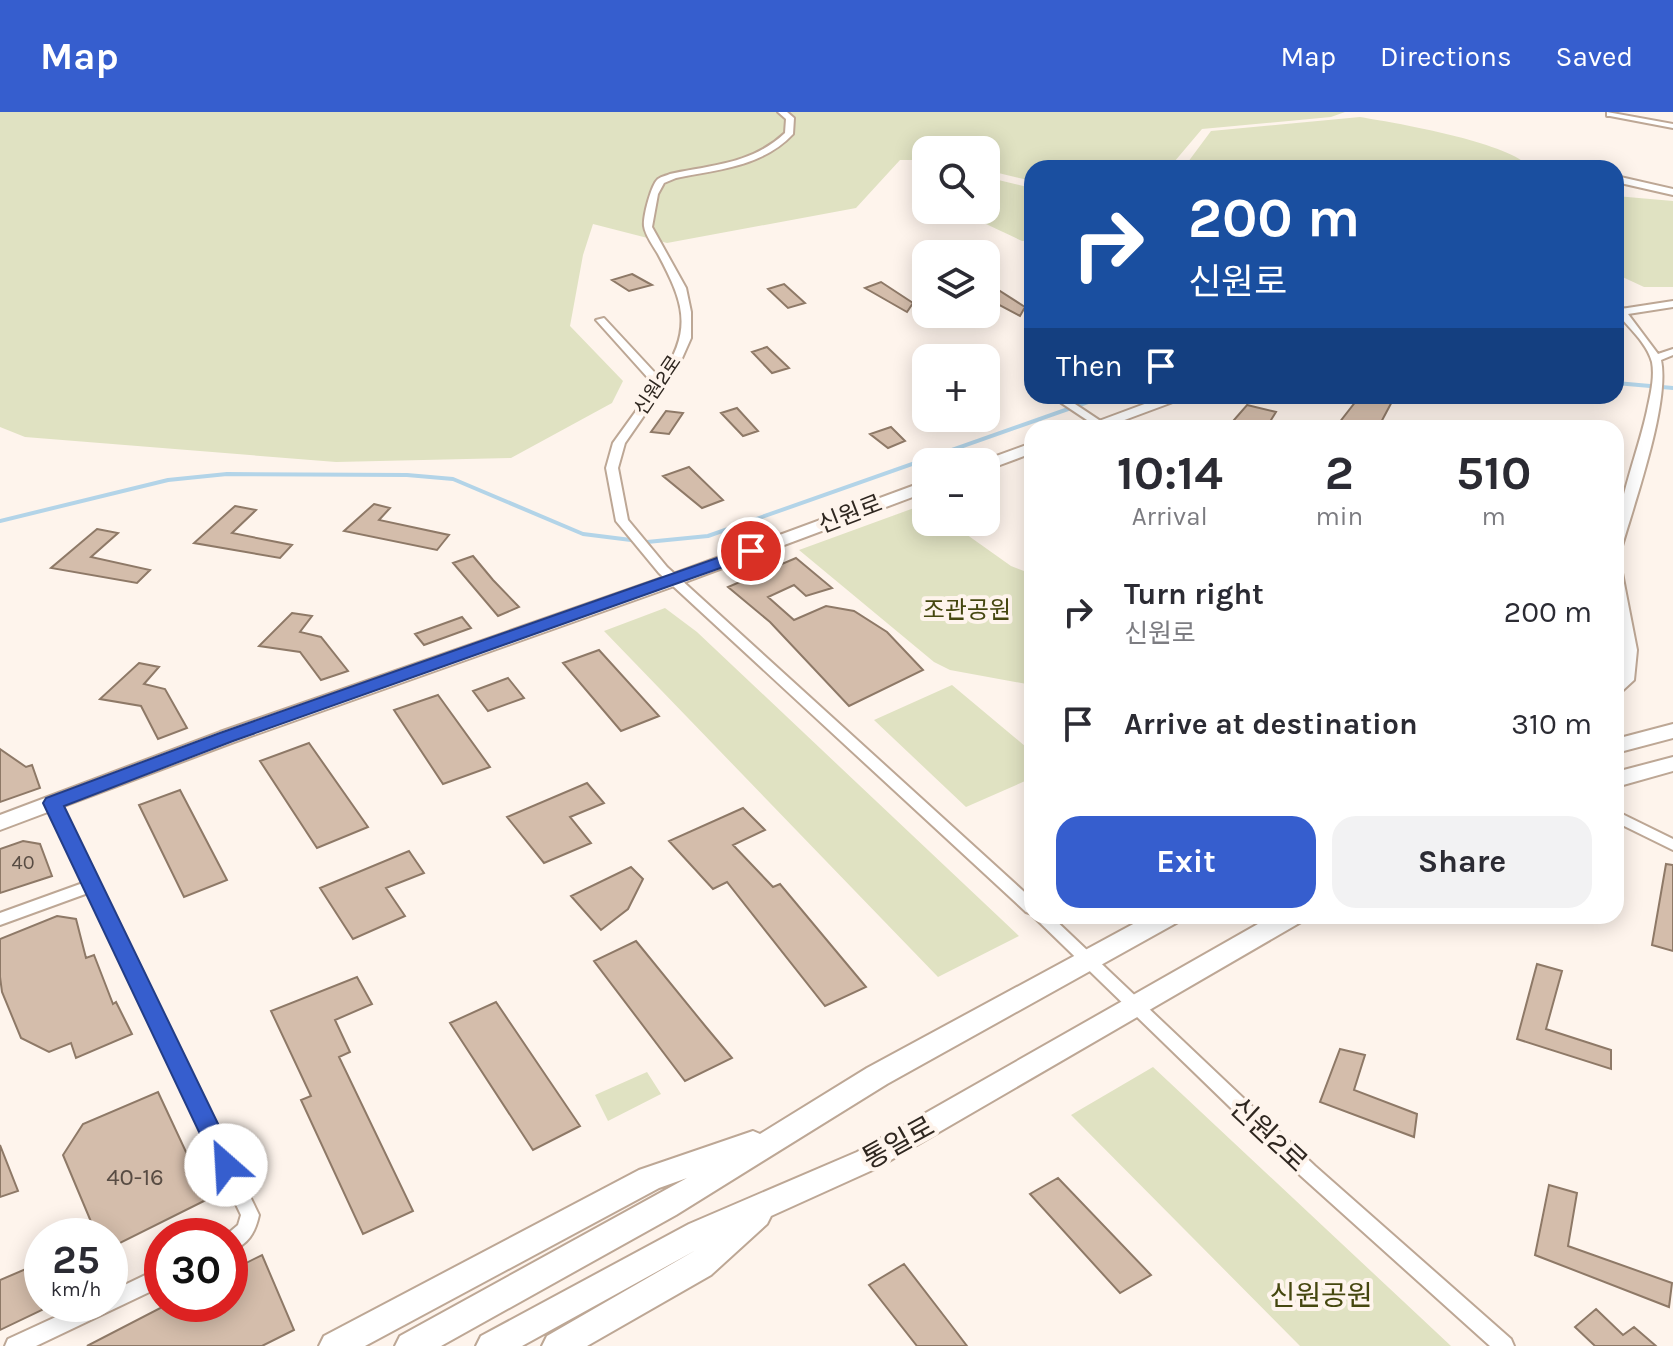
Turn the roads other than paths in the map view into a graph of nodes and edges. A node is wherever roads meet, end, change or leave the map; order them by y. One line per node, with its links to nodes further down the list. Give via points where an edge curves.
1 (782, 112): 12 (street, 신원2로, via 790,118 789,134 775,150 755,160 673,176 661,181 654,194 648,227 681,288 686,312 686,338)
2 (1610, 114): 3 (street)
3 (1673, 126)
4 (1624, 181): 5 (street)
5 (1673, 192)
6 (1673, 304): 7 (street)
7 (1624, 311)
8 (601, 320): 12 (street)
9 (1624, 320): 11 (street)
10 (1673, 352): 11 (street)
11 (1657, 363): 20 (street, via 1656,398)
12 (662, 381): 21 (street, 신원2로, via 631,422 612,468 622,521)
13 (1067, 404): 15 (street)
14 (1156, 404): 16 (street)
15 (1089, 420)
16 (1107, 420)
17 (1024, 451): 18 (street)
18 (1000, 460)
19 (912, 491): 21 (street, 신원로)
20 (1624, 516)
21 (666, 573): 28 (street, 신원로); 33 (street)
22 (1624, 617): 23 (street, via 1630,650)
23 (1624, 682)
24 (1673, 731): 25 (main road)
25 (1624, 744)
26 (1673, 764): 27 (main road)
27 (1624, 778)
28 (53, 803): 30 (street, 신원로); 32 (street)
29 (1624, 820): 31 (street)
30 (0, 823)
31 (1673, 845)
32 (94, 885): 34 (street); 42 (street, via 250,1215)
33 (1024, 901)
34 (0, 919)
35 (1050, 924): 38 (street, 신원2로)
36 (1154, 924): 38 (main road)
37 (1278, 924): 39 (main road, 통일로)
38 (1088, 960): 39 (street, 신원2로); 40 (main road, via 877,1076)
39 (1134, 1007): 41 (main road, 통일로, via 867,1160); 49 (street, 신원2로)
40 (795, 1129): 45 (main road, via 649,1179); 46 (main road)
41 (774, 1199): 47 (main road, 통일로, via 700,1233); 48 (main road, via 700,1266)
42 (248, 1222)
43 (67, 1322): 44 (street)
44 (15, 1346)
45 (335, 1346)
46 (411, 1346)
47 (492, 1346)
48 (558, 1346)
49 (1504, 1346)

